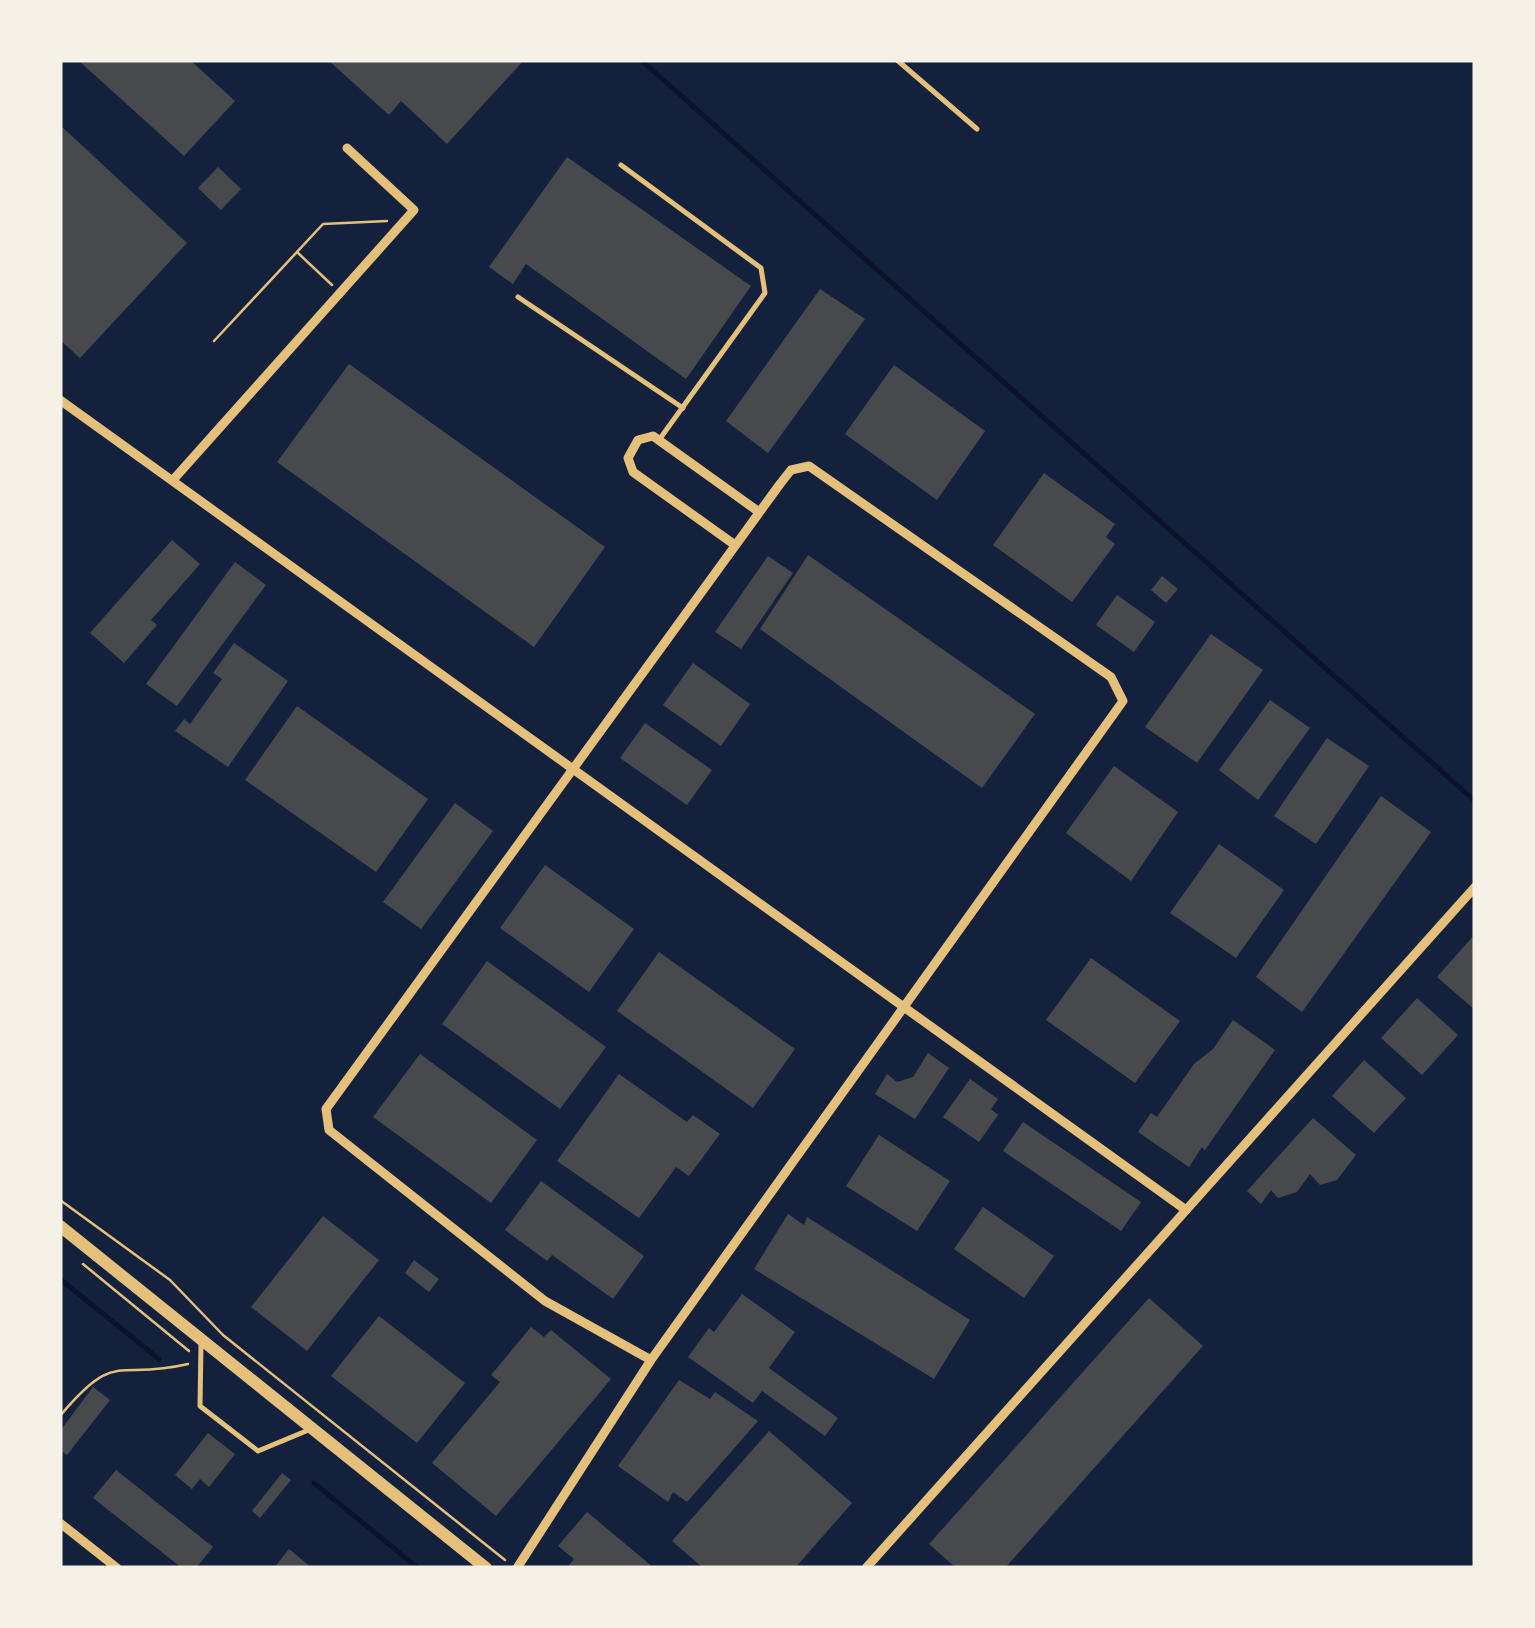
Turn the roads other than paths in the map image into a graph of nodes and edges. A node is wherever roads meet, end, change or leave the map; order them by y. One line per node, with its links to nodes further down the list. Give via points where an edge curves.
1 (897, 60): 2 (lane)
2 (977, 130)
3 (347, 148): 9 (street, via 414,210)
4 (621, 165): 7 (lane, via 761,268 765,293)
5 (518, 297): 7 (lane)
6 (60, 400): 9 (street)
7 (682, 408): 8 (lane)
8 (659, 440): 10 (street); 11 (street, via 638,440 628,458 633,472)
9 (172, 480): 12 (street)
10 (759, 512): 11 (street); 14 (street, via 791,470 822,472 1111,677 1123,695)
11 (735, 545): 12 (street)
12 (576, 770): 14 (street); 18 (street, via 326,1109 325,1120 329,1130 545,1301)
13 (1475, 886): 15 (street)
14 (907, 1007): 15 (street); 18 (street)
15 (1186, 1210): 24 (street)
16 (60, 1226): 17 (main road)
17 (202, 1341): 19 (main road); 19 (lane, via 200,1406 258,1451)
18 (651, 1360): 23 (street)
19 (311, 1429): 22 (main road)
20 (60, 1522): 21 (street)
21 (117, 1568)
22 (486, 1568)
23 (517, 1568)
24 (866, 1568)

